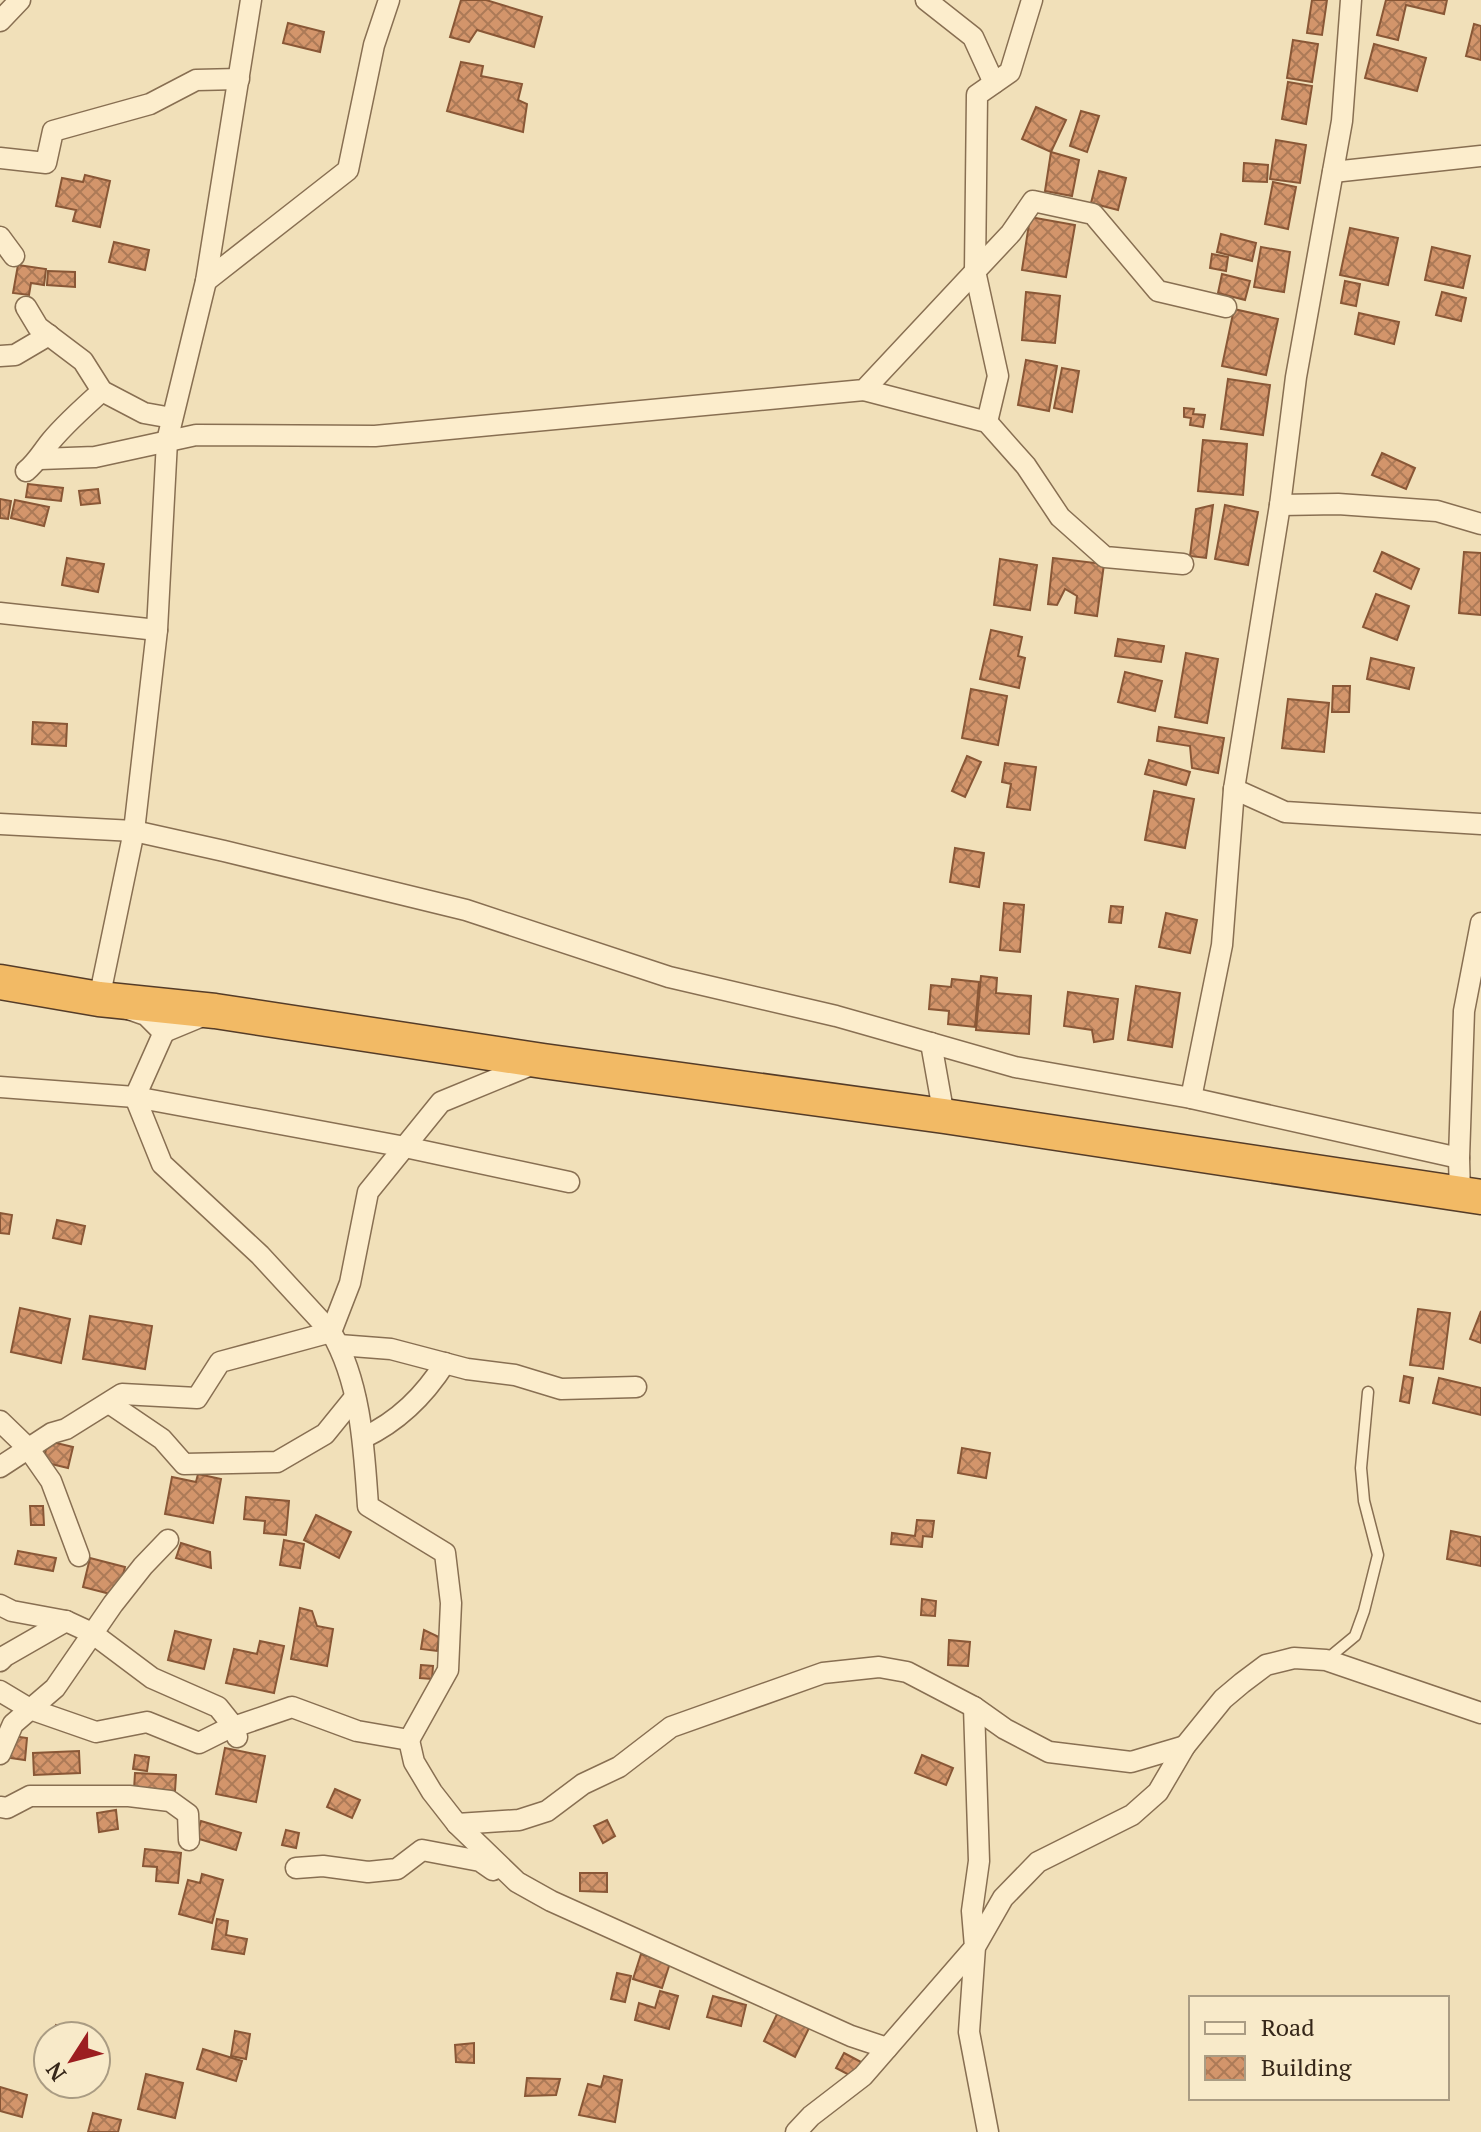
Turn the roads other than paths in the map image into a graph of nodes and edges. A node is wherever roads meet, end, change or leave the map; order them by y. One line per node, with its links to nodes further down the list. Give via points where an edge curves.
1 (20, 0): 7 (street)
2 (251, 0): 8 (street)
3 (389, 0): 16 (street, via 374,45 348,170)
4 (926, 0): 9 (street, via 973,37)
5 (1032, 0): 9 (street, via 1010,72)
6 (1351, 0): 12 (street)
7 (0, 21)
8 (239, 79): 11 (street, via 196,80 150,104 53,131 46,163); 16 (street)
9 (994, 83): 15 (street, via 977,95)
10 (1481, 156): 12 (street)
11 (0, 158)
12 (1333, 172): 26 (street, via 1296,377)
13 (0, 237): 14 (street)
14 (14, 256)
15 (975, 271): 18 (street, via 1033,201 1093,214 1158,291); 21 (street); 24 (street, via 998,376)
16 (206, 281): 23 (street)
17 (26, 307): 19 (street)
18 (1226, 307)
19 (49, 335): 20 (street, via 15,355); 22 (street, via 83,361)
20 (0, 356)
21 (864, 390): 24 (street); 25 (street, via 375,436 196,435)
22 (102, 391): 23 (street, via 144,413); 25 (street, via 33,465)
23 (172, 418): 25 (street)
24 (987, 422): 28 (street, via 1026,466 1060,517 1105,557)
25 (167, 441): 30 (street)
26 (1280, 505): 27 (street, via 1437,511); 31 (street)
27 (1481, 524)
28 (1183, 564)
29 (0, 613): 30 (street)
30 (157, 630): 34 (street)
31 (1234, 789): 33 (street, via 1285,812); 44 (street, via 1222,945)
32 (0, 824): 34 (street)
33 (1481, 824)
34 (134, 831): 37 (street); 40 (street, via 466,910 669,977)
35 (1481, 923): 47 (street, via 1464,1011)
36 (0, 982): 37 (highway)
37 (99, 999): 38 (highway); 39 (street, via 146,1015)
38 (215, 1011): 39 (street); 41 (highway)
39 (164, 1033): 43 (street)
40 (931, 1043): 44 (street, via 1015,1067); 45 (street)
41 (543, 1061): 45 (highway); 46 (street, via 441,1102)
42 (0, 1087): 43 (street)
43 (135, 1097): 46 (street); 50 (street, via 162,1164 260,1255)
44 (1191, 1098): 47 (street)
45 (944, 1116): 49 (highway)
46 (405, 1147): 48 (street); 50 (street, via 368,1192)
47 (1459, 1158): 49 (street)
48 (569, 1182)
49 (1470, 1196)
50 (335, 1339): 51 (street); 54 (street); 55 (street, via 220,1362 197,1398 122,1394)
51 (445, 1363): 52 (street, via 504,1372 561,1389); 57 (street, via 407,1410)
52 (636, 1387)
53 (1368, 1392): 65 (lane, via 1361,1468 1378,1555 1355,1636)
54 (355, 1397): 55 (street, via 325,1434 277,1462 262,1463 184,1464 162,1439); 57 (street)
55 (109, 1403): 58 (street)
56 (0, 1421): 58 (street)
57 (363, 1438): 73 (street, via 368,1506 445,1553 451,1603 448,1670)
58 (28, 1448): 59 (street); 61 (street, via 51,1481)
59 (0, 1467)
60 (168, 1540): 64 (street)
61 (79, 1556)
62 (0, 1605): 63 (street)
63 (66, 1621): 64 (street); 66 (street)
64 (92, 1633): 69 (street, via 55,1688); 72 (street, via 152,1678 218,1707)
65 (1326, 1660): 70 (street); 74 (street, via 1294,1658 1266,1665 1223,1699)
66 (0, 1661)
67 (0, 1691): 69 (street)
68 (974, 1707): 74 (street, via 1049,1752 1131,1762); 77 (street, via 907,1672 879,1667 823,1673 671,1727 547,1811 519,1820); 81 (street, via 979,1861 972,1911)
69 (30, 1709): 71 (street); 72 (street, via 96,1732 147,1722 199,1743)
70 (1481, 1713)
71 (7, 1730): 75 (street)
72 (236, 1734): 73 (street, via 292,1707 357,1731)
73 (409, 1740): 77 (street, via 414,1762)
74 (1185, 1746): 81 (street, via 1158,1792 1132,1815 1038,1862 1003,1898)
75 (0, 1754)
76 (0, 1807): 78 (street, via 30,1796 170,1801 188,1814)
77 (457, 1824): 80 (street)
78 (189, 1840)
79 (296, 1868): 80 (street, via 397,1869 422,1850 480,1861)
80 (517, 1882): 82 (street)
81 (975, 1947): 82 (street); 84 (street, via 969,2032)
82 (887, 2048): 83 (street, via 863,2076)
83 (796, 2132)
84 (988, 2132)

